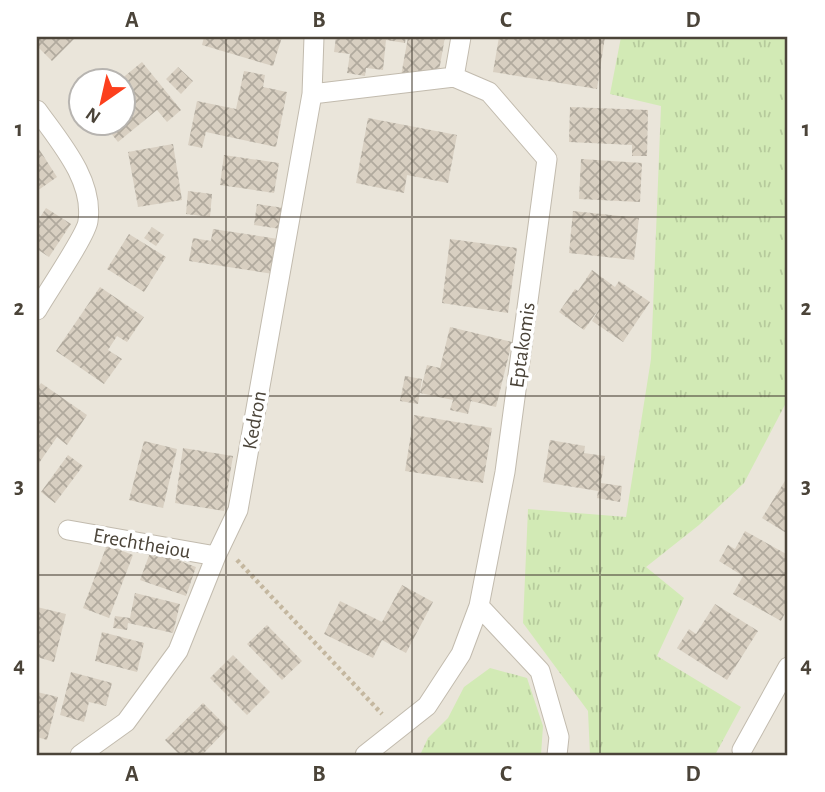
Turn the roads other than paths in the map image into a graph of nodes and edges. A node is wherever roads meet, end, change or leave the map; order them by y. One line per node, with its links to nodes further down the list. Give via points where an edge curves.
1 (314, 37): 4 (street, Kedron)
2 (461, 37): 3 (street)
3 (454, 77): 4 (street); 9 (street, Eptakomis, via 489,92 547,159 505,472)
4 (312, 94): 8 (street, Kedron, via 238,510)
5 (37, 110): 6 (street, via 87,193 88,223)
6 (37, 310)
7 (68, 530): 8 (street, Erechtheiou)
8 (219, 550): 13 (street, Kedron, via 178,651 126,722)
9 (479, 606): 12 (street, Eptakomis, via 461,654 427,706); 14 (street, via 541,671 559,737)
10 (788, 667): 11 (street)
11 (742, 750)
12 (374, 753)
13 (80, 755)
14 (557, 755)

